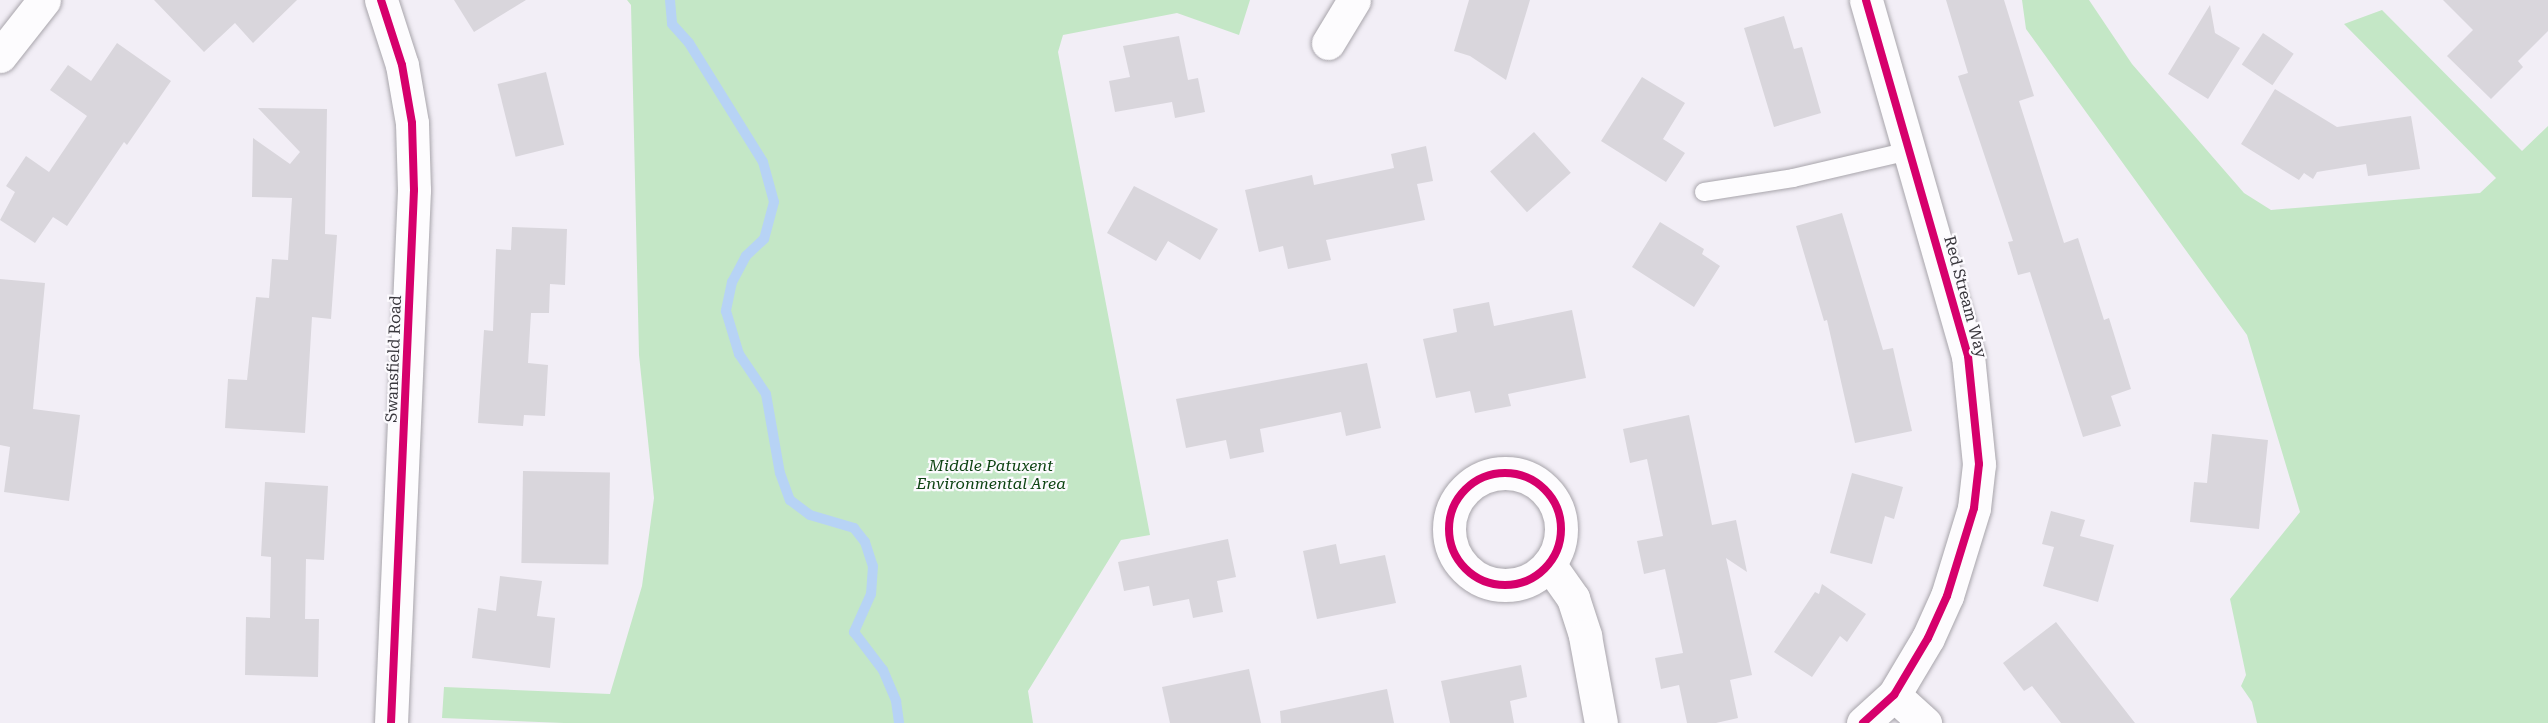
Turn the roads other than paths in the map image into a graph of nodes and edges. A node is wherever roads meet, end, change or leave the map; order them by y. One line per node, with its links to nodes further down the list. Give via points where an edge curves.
1 (44, 0): 6 (street)
2 (381, 0): 11 (street, Swansfield Road, via 402,65 412,123 414,190)
3 (1354, 0): 5 (street)
4 (1866, 0): 7 (street, Red Stream Way)
5 (1328, 44)
6 (0, 56)
7 (1909, 151): 8 (lane, via 1793,178); 10 (street, Red Stream Way, via 1968,356 1979,464 1974,508 1947,596 1928,638)
8 (1704, 192)
9 (1549, 564): 12 (street, via 1573,598 1585,636)
10 (1894, 695): 13 (street, Red Stream Way); 14 (street)
11 (391, 723)
12 (1601, 723)
13 (1863, 723)
14 (1925, 723)

